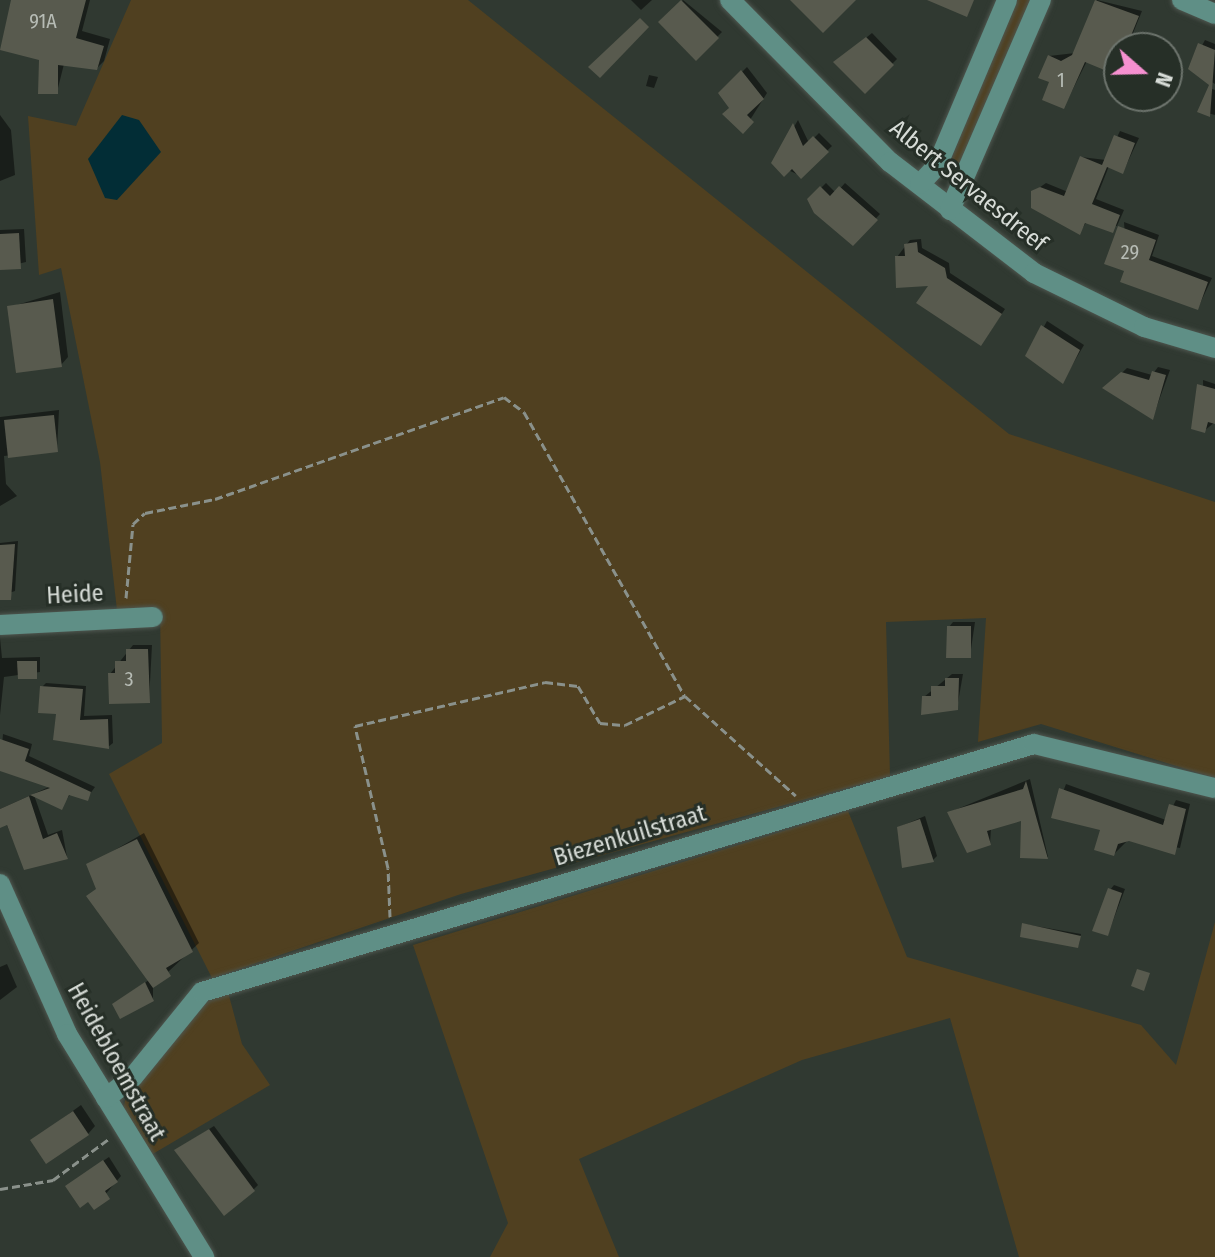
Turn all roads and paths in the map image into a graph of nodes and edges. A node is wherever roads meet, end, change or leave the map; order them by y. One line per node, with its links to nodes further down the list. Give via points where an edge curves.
1 (730, 0): 6 (street, Albert Servaesdreef)
2 (1007, 0): 6 (street, via 937,166)
3 (1041, 0): 7 (street)
4 (1182, 0): 5 (street)
5 (1215, 14)
6 (920, 184): 7 (street, Albert Servaesdreef)
7 (950, 210): 8 (street, Albert Servaesdreef, via 1034,273 1144,327)
8 (1215, 348)
9 (153, 617): 10 (street, Heide)
10 (125, 619): 11 (street, Heide); 12 (path, via 133,524 145,513 215,499 504,397 524,412)
11 (0, 625)
12 (685, 696): 13 (path); 16 (path, via 648,717 600,723 578,686 545,682 355,726 388,868)
13 (779, 785)
14 (1215, 788): 16 (street, Biezenkuilstraat, via 1034,744)
15 (0, 884): 17 (street, Heidebloemstraat, via 67,1034)
16 (389, 935): 17 (street, Biezenkuilstraat, via 202,992 133,1077)
17 (106, 1098): 18 (street, Heidebloemstraat)
18 (123, 1129): 19 (path, via 53,1180); 20 (street, Heidebloemstraat)
19 (0, 1189)
20 (204, 1257)

